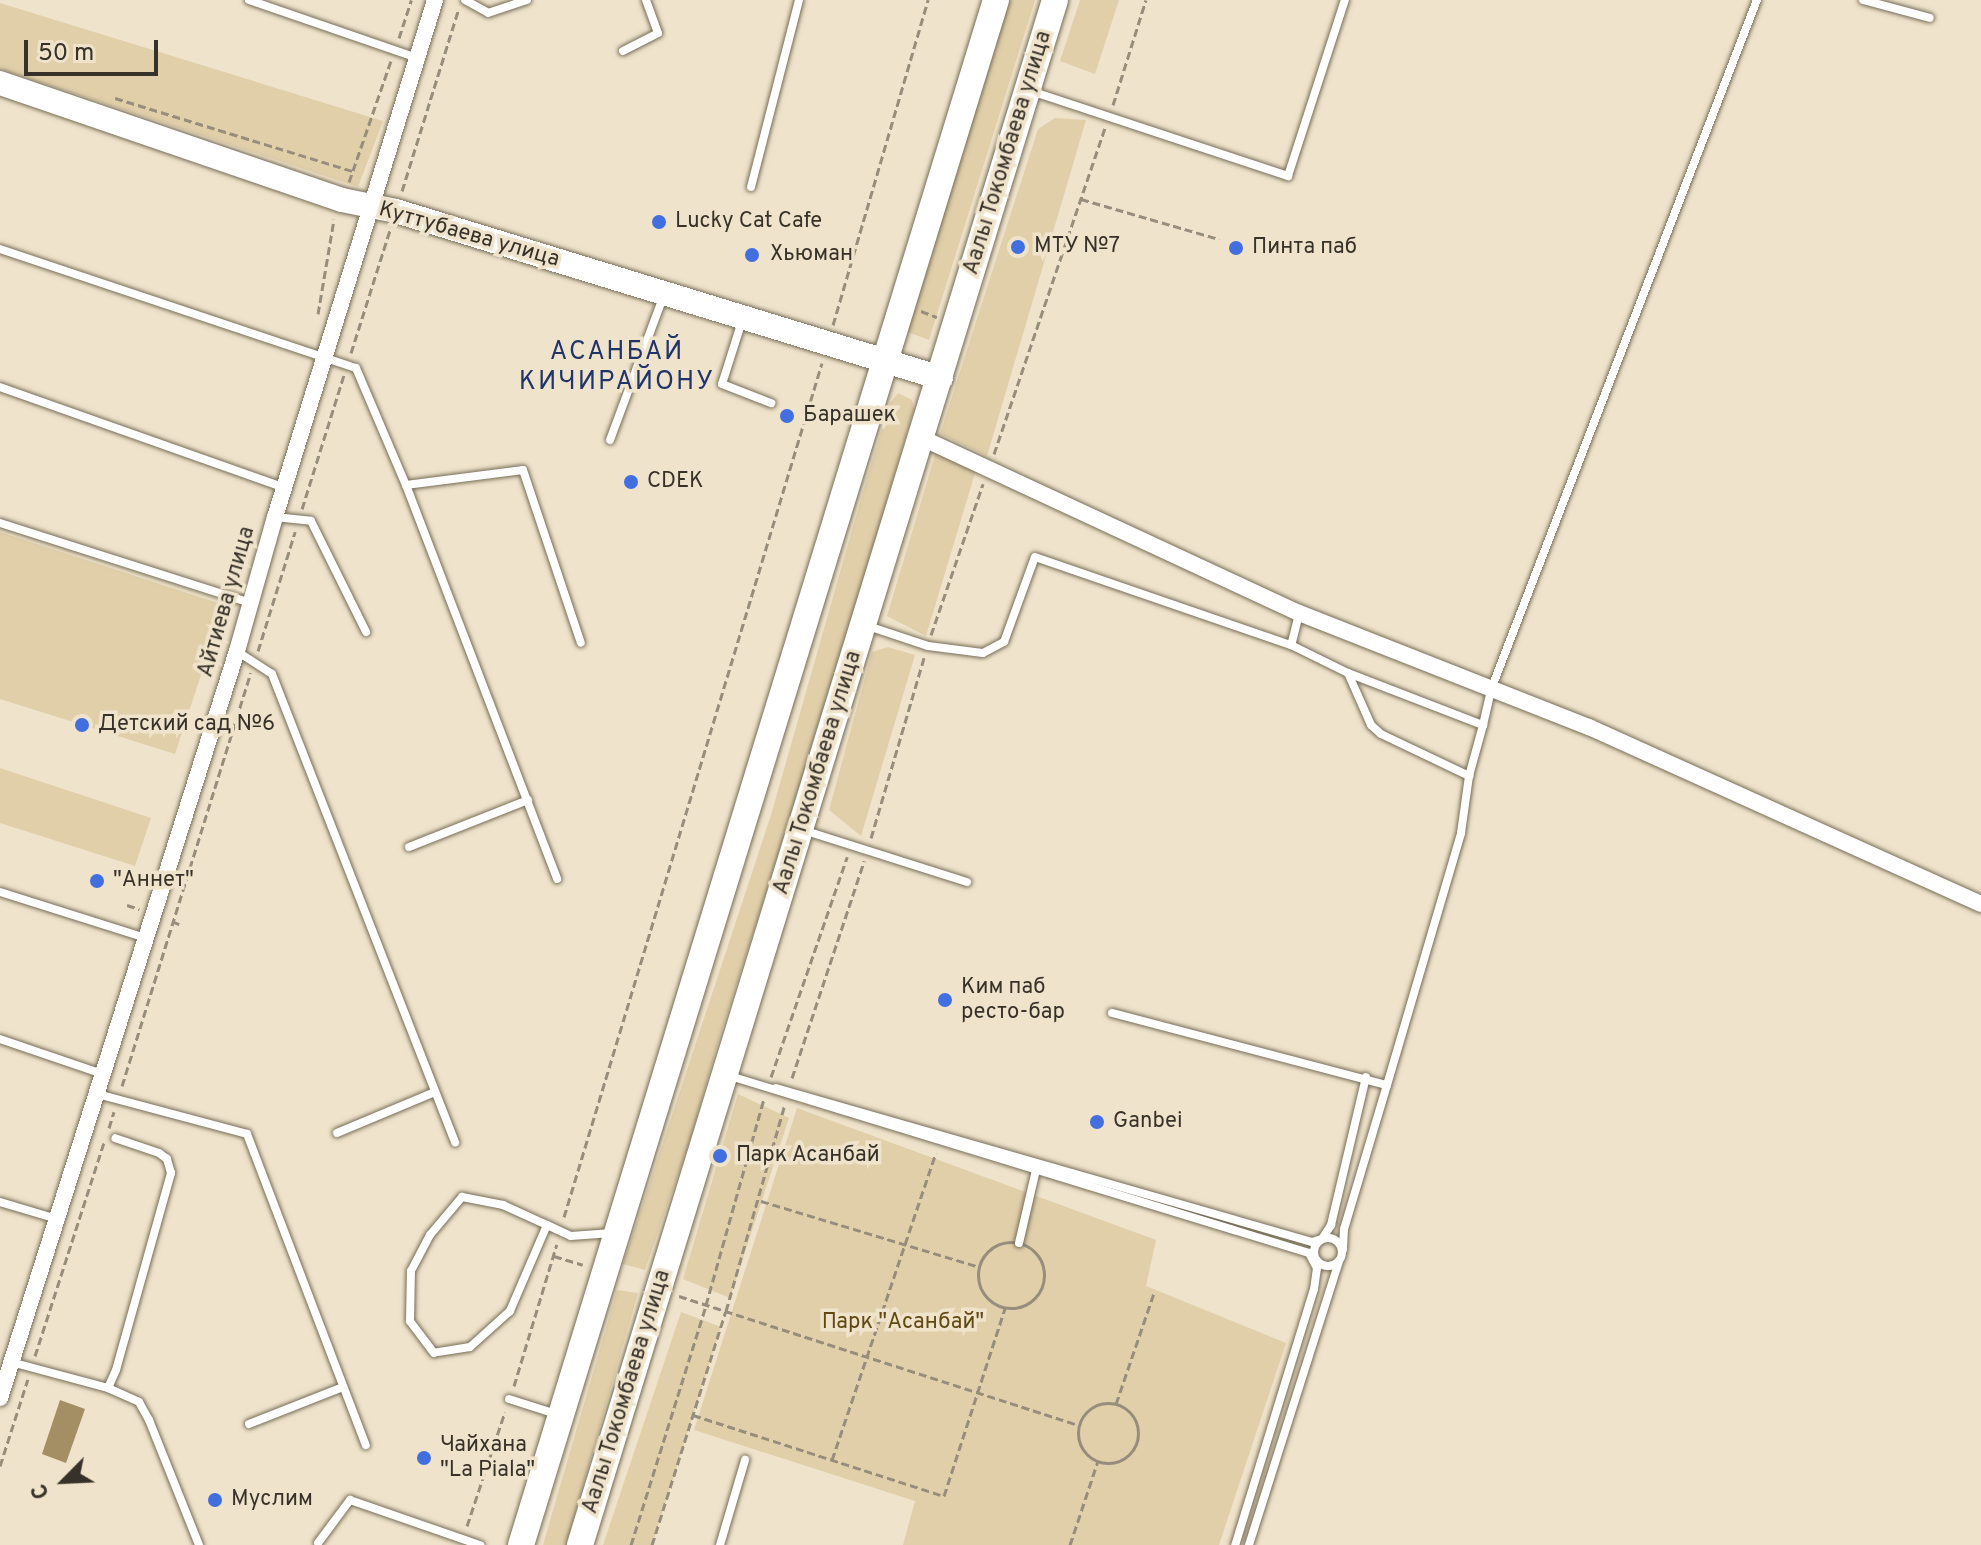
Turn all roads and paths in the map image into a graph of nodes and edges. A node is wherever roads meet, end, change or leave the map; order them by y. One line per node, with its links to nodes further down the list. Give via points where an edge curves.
1 (249, 0): 16 (lane)
2 (411, 0): 16 (path)
3 (435, 0): 18 (street, Айтиева улица)
4 (463, 0): 5 (lane, via 488,13); 26 (path)
5 (527, 0)
6 (646, 0): 17 (lane, via 658,33)
7 (799, 0): 24 (lane)
8 (928, 0): 35 (path)
9 (996, 0): 38 (main road)
10 (1055, 0): 20 (main road, Аалы Токомбаева улица)
11 (1146, 0): 22 (path)
12 (1345, 0): 22 (lane, via 1288,176)
13 (1757, 0): 61 (lane)
14 (1863, 0): 15 (lane)
15 (1930, 18)
16 (395, 51): 18 (lane); 23 (path)
17 (623, 51)
18 (418, 59): 28 (street, Айтиева улица)
19 (0, 83): 28 (main road, Куттубаева улица)
20 (1026, 90): 22 (lane); 40 (main road, Аалы Токомбаева улица)
21 (103, 95): 23 (path)
22 (1109, 117): 27 (path)
23 (352, 171): 25 (path)
24 (751, 187)
25 (346, 189)
26 (400, 198)
27 (1081, 199): 31 (path); 45 (path)
28 (371, 207): 33 (main road, Куттубаева улица); 36 (street, Айтиева улица)
29 (334, 219): 36 (path)
30 (391, 227): 39 (path)
31 (1219, 239)
32 (0, 249): 36 (lane)
33 (664, 293): 34 (main road, Куттубаева улица); 44 (lane)
34 (743, 318): 38 (main road, Куттубаева улица); 42 (lane, via 722,384)
35 (833, 325)
36 (319, 353): 39 (lane); 47 (street, Айтиева улица)
37 (824, 354): 96 (path)
38 (886, 360): 40 (main road, Куттубаева улица); 97 (main road)
39 (348, 364): 46 (lane, via 356,368); 49 (path)
40 (941, 378): 43 (main road, Аалы Токомбаева улица)
41 (0, 387): 47 (lane)
42 (771, 403)
43 (922, 438): 45 (street); 53 (main road, Аалы Токомбаева улица)
44 (610, 440)
45 (989, 468): 52 (street); 57 (path)
46 (406, 485): 55 (lane, via 523,470); 64 (lane)
47 (285, 488): 48 (street, Айтиева улица)
48 (275, 517): 49 (lane); 51 (street, Айтиева улица)
49 (299, 520): 54 (lane, via 311,521); 59 (path)
50 (0, 523): 51 (lane)
51 (250, 603): 58 (street, Айтиева улица)
52 (1299, 613): 56 (lane); 61 (street)
53 (864, 625): 57 (lane); 65 (main road, Аалы Токомбаева улица)
54 (366, 632)
55 (581, 643)
56 (1291, 645): 57 (lane, via 1035,557 1004,642 983,653); 60 (lane)
57 (928, 646): 68 (path)
58 (237, 651): 59 (lane); 75 (street, Айтиева улица)
59 (254, 662): 83 (lane, via 272,674); 86 (path)
60 (1348, 673): 62 (lane); 63 (lane, via 1371,725 1381,734)
61 (1492, 687): 62 (lane); 72 (street)
62 (1483, 725): 63 (lane)
63 (1469, 776): 81 (lane, via 1461,833)
64 (528, 800): 67 (lane); 69 (lane)
65 (801, 829): 66 (lane); 79 (main road, Аалы Токомбаева улица)
66 (851, 846): 68 (lane); 82 (path)
67 (409, 847)
68 (867, 851): 70 (lane); 84 (path)
69 (557, 879)
70 (967, 882)
71 (0, 892): 74 (lane)
72 (1981, 904)
73 (136, 909): 74 (path)
74 (129, 933): 75 (lane)
75 (146, 938): 78 (street, Айтиева улица)
76 (1112, 1013): 80 (lane)
77 (0, 1039): 78 (lane)
78 (103, 1074): 85 (street, Айтиева улица)
79 (725, 1075): 82 (lane); 135 (main road, Аалы Токомбаева улица)
80 (1366, 1077): 81 (lane); 98 (lane, via 1331,1225)
81 (1387, 1085): 101 (lane, via 1344,1229)
82 (767, 1087): 84 (lane); 109 (path)
83 (435, 1092): 87 (lane); 89 (lane)
84 (788, 1092): 90 (lane); 92 (path); 98 (lane, via 1302,1241)
85 (97, 1094): 86 (lane); 94 (street, Айтиева улица)
86 (118, 1099): 114 (path); 115 (lane, via 247,1134)
87 (337, 1133)
88 (115, 1138): 116 (lane, via 159,1153 171,1173)
89 (455, 1142)
90 (940, 1142): 91 (lane); 100 (path)
91 (1036, 1170): 99 (lane); 103 (lane)
92 (759, 1200): 100 (path); 111 (path)
93 (0, 1202): 94 (lane)
94 (57, 1219): 112 (street, Айтиева улица)
95 (547, 1225): 95 (lane, via 503,1205 462,1197 430,1235 411,1271 410,1321 434,1353 470,1347 510,1311); 96 (lane)
96 (560, 1231): 97 (lane, via 571,1236); 102 (path)
97 (617, 1233): 122 (main road)
98 (1322, 1239): 101 (lane, via 1335,1239); 103 (lane)
99 (1019, 1243): 106 (path, via 998,1244); 110 (path, via 1042,1262 1044,1282 1026,1305)
100 (904, 1245): 106 (path); 113 (path)
101 (1343, 1250): 104 (lane)
102 (554, 1256): 105 (path); 119 (path)
103 (1315, 1258): 104 (lane, via 1326,1266); 140 (lane, via 1314,1289)
104 (1339, 1262): 141 (lane)
105 (583, 1265)
106 (979, 1267): 110 (path, via 984,1293)
107 (1154, 1293): 120 (path)
108 (676, 1295): 109 (path)
109 (706, 1305): 111 (path); 136 (path)
110 (1005, 1308): 117 (path)
111 (726, 1311): 113 (path); 121 (path)
112 (9, 1354): 114 (lane); 118 (street, Айтиева улица)
113 (867, 1356): 117 (path); 127 (path)
114 (31, 1369): 116 (lane); 129 (path)
115 (343, 1387): 123 (lane); 125 (lane)
116 (108, 1388): 132 (lane, via 139,1402)
117 (978, 1392): 124 (path); 127 (path, via 944,1496)
118 (0, 1398)
119 (509, 1399): 122 (lane); 130 (path)
120 (1116, 1404): 124 (path, via 1089,1409); 128 (path, via 1136,1420 1136,1446 1115,1462)
121 (693, 1415): 127 (path); 137 (path)
122 (561, 1416): 134 (main road)
123 (249, 1424)
124 (1079, 1425): 128 (path, via 1081,1447)
125 (366, 1445)
126 (745, 1460): 138 (lane)
127 (832, 1460)
128 (1098, 1461): 139 (path)
129 (0, 1466)
130 (463, 1539): 131 (lane, via 350,1500); 133 (lane)
131 (318, 1543)
132 (199, 1545)
133 (480, 1545)
134 (521, 1545)
135 (580, 1545)
136 (631, 1545)
137 (652, 1545)
138 (720, 1545)
139 (1070, 1545)
140 (1235, 1545)
141 (1249, 1545)

